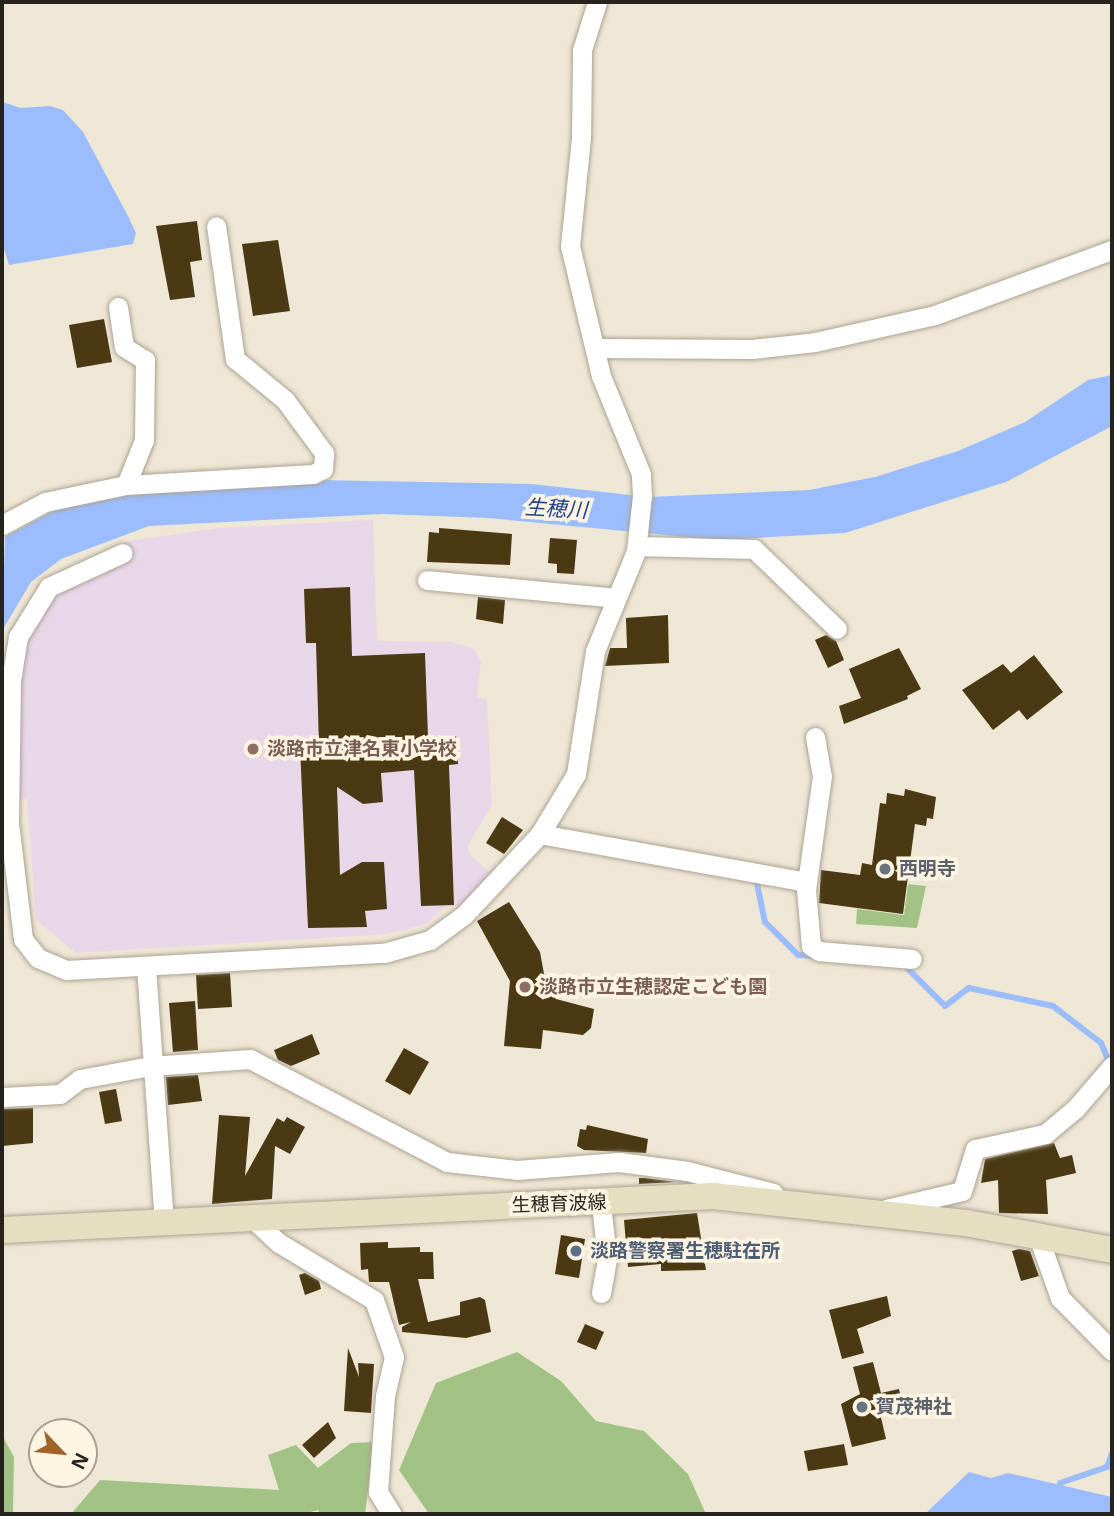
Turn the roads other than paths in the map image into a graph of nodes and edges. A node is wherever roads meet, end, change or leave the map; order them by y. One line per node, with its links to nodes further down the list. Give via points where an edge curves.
1 (597, 2): 5 (street, via 581,56 581,138 570,246)
2 (216, 226): 6 (street, via 235,359 285,400 324,453 323,469 313,474)
3 (1112, 250): 5 (street, via 934,315 816,342 752,349)
4 (118, 307): 6 (street, via 124,348 145,360 144,440)
5 (595, 348): 8 (street, via 601,376 637,459 642,496)
6 (126, 485): 7 (street, via 45,502)
7 (2, 525)
8 (637, 541): 11 (street); 12 (street, via 754,549)
9 (123, 553): 14 (street, via 48,587 18,637 10,695)
10 (427, 580): 11 (street)
11 (616, 598): 15 (street, via 595,651 576,774)
12 (837, 629)
13 (815, 737): 16 (street, via 822,776)
14 (5, 822): 18 (street, via 21,931 38,958 66,970)
15 (540, 834): 16 (street); 18 (street, via 464,915 430,940 384,953)
16 (807, 882): 17 (street, via 807,923 814,948)
17 (912, 959)
18 (146, 966): 19 (street)
19 (150, 1066): 21 (street, via 80,1079 60,1094); 23 (street, via 250,1059 406,1143 458,1164 534,1170 619,1162 687,1171); 26 (street)
20 (1112, 1066): 24 (street, via 1075,1109 1045,1134 975,1149 962,1191)
21 (2, 1097)
22 (601, 1203): 23 (main road, 生穂育波線, via 713,1196); 25 (main road, 生穂育波線); 30 (street, via 607,1259)
23 (814, 1206): 24 (main road, 生穂育波線)
24 (875, 1214): 28 (main road, 生穂育波線)
25 (253, 1219): 26 (main road, 生穂育波線); 32 (street, via 279,1243 374,1300 394,1357 385,1396 378,1492)
26 (164, 1223): 27 (main road, 生穂育波線)
27 (2, 1230)
28 (1038, 1236): 29 (main road, 生穂育波線); 31 (street, via 1060,1298)
29 (1112, 1250)
30 (601, 1293)
31 (1112, 1351)
32 (392, 1514)

